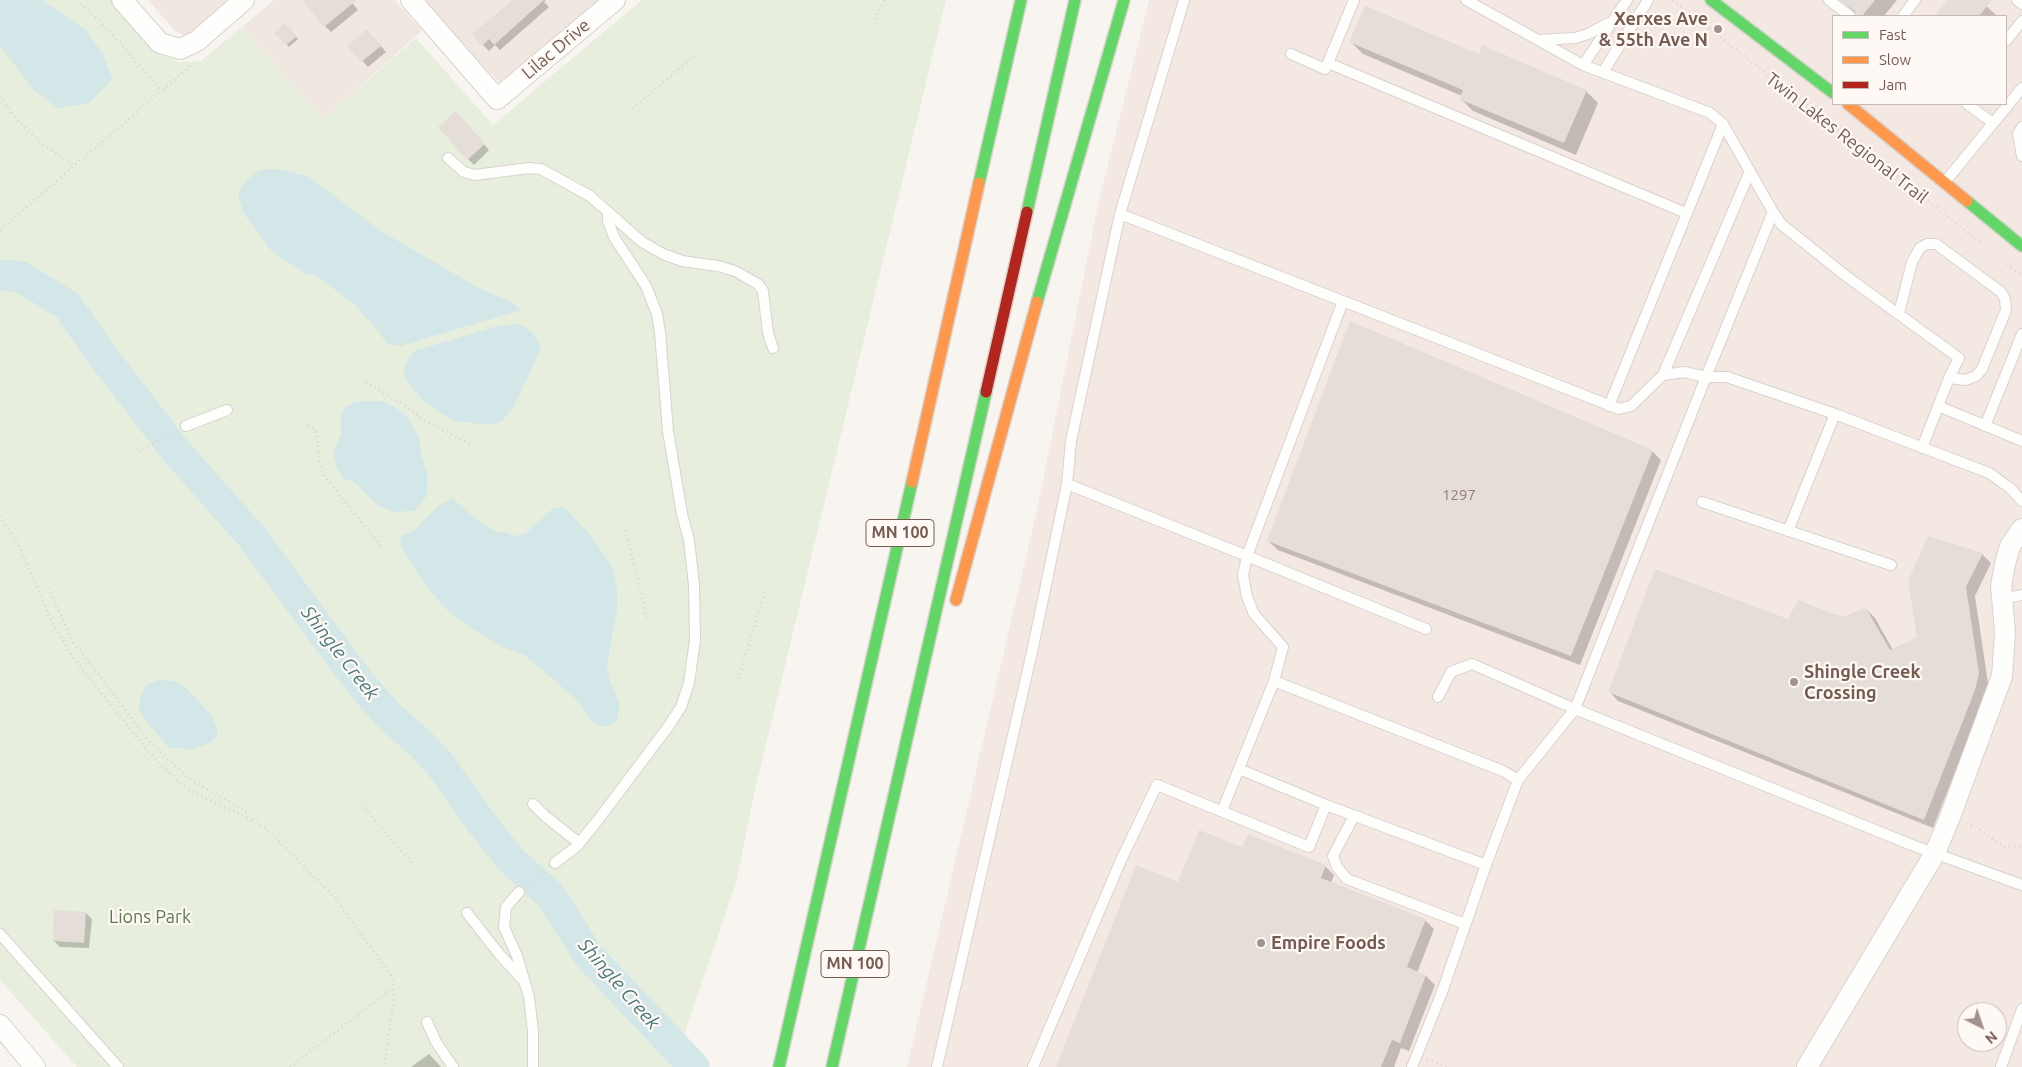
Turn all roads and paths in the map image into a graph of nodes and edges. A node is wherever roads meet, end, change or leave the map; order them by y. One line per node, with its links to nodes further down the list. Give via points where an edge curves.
1 (77, 0): 36 (path, via 115,37)
2 (122, 0): 29 (street, via 160,43)
3 (244, 0): 29 (street)
4 (411, 0): 5 (street, Lilac Drive, via 496,99)
5 (615, 0)
6 (885, 0): 23 (path)
7 (1021, 0): 47 (main road, MN 100)
8 (1075, 0): 113 (main road, MN 100)
9 (1124, 0): 93 (main road, via 1020,362)
10 (1184, 0): 54 (lane)
11 (1354, 0): 32 (lane)
12 (1466, 0): 27 (lane)
13 (1626, 0): 25 (lane)
14 (1648, 0): 34 (lane)
15 (1673, 0): 56 (path, Twin Lakes Regional Trail)
16 (1711, 0): 37 (main road)
17 (1829, 0): 21 (lane)
18 (1915, 0): 22 (lane)
19 (2017, 0): 20 (lane)
20 (2022, 4)
21 (1849, 15)
22 (1904, 15)
23 (875, 19)
24 (2022, 21): 28 (lane)
25 (1612, 22): 27 (lane, via 1575,38); 33 (lane)
26 (1002, 28): 47 (main road)
27 (1538, 40): 33 (lane)
28 (2007, 40)
29 (189, 45): 36 (path, via 188,68)
30 (1291, 54): 32 (lane, via 1325,69)
31 (694, 56): 41 (path)
32 (1328, 63): 52 (lane)
33 (1583, 65): 34 (lane)
34 (1603, 72): 42 (lane, via 1710,113)
35 (2022, 88): 43 (lane)
36 (161, 91): 48 (path)
37 (1832, 92)
38 (0, 96): 48 (path, via 15,118 44,146)
39 (1853, 105): 50 (main road)
40 (1968, 105): 43 (lane)
41 (629, 112)
42 (1722, 124): 49 (lane); 52 (lane)
43 (1993, 124): 50 (lane)
44 (2022, 127): 45 (lane, via 2018,134)
45 (2022, 156)
46 (448, 158): 51 (lane, via 464,172 475,175 541,169 590,196)
47 (984, 161): 133 (main road, MN 100)
48 (75, 166): 55 (path)
49 (1750, 171): 53 (lane); 64 (lane)
50 (1944, 183): 57 (main road)
51 (608, 212): 63 (lane, via 642,242 663,254 734,271 758,284 763,291); 110 (lane, via 614,237 646,286 657,314 668,431 689,540 695,640 689,684 681,707)
52 (1686, 212): 68 (lane)
53 (1773, 212): 61 (lane, via 1781,224 1807,246); 65 (lane)
54 (1120, 214): 60 (lane); 79 (lane, via 1071,441)
55 (0, 230)
56 (1984, 246)
57 (2022, 246)
58 (2006, 264): 59 (path)
59 (2022, 276)
60 (1343, 301): 68 (lane); 87 (lane)
61 (1899, 313): 66 (lane, via 1959,358); 66 (lane, via 1912,262 1920,248 1927,244 1936,244 2001,292 2006,299 2006,310 1982,369 1976,376 1965,380)
62 (2022, 334): 74 (lane)
63 (772, 348)
64 (1663, 374): 65 (lane, via 1684,372); 68 (lane, via 1631,406 1619,410)
65 (1706, 377): 71 (lane, via 1727,377); 100 (lane)
66 (1949, 378): 69 (lane)
67 (366, 382): 76 (path, via 424,420)
68 (1609, 406)
69 (1938, 406): 74 (lane); 77 (lane)
70 (227, 410): 73 (lane)
71 (1835, 414): 77 (lane); 85 (lane)
72 (308, 425): 86 (path, via 317,435 320,468 324,476)
73 (186, 426): 78 (path)
74 (1985, 426): 75 (lane)
75 (2022, 441)
76 (470, 444)
77 (1922, 448): 80 (lane, via 1989,473)
78 (139, 451)
79 (1066, 484): 87 (lane); 135 (lane, via 1032,652)
80 (2022, 501)
81 (1702, 502): 85 (lane)
82 (0, 516): 109 (path, via 18,544 50,618 72,656 146,749 183,785)
83 (624, 525): 94 (path)
84 (2022, 529): 92 (street, via 2010,546 2004,564)
85 (1788, 531): 88 (lane)
86 (381, 546)
87 (1247, 556): 95 (lane); 97 (lane, via 1243,575 1247,597 1254,614 1283,647)
88 (1891, 565)
89 (48, 588): 109 (path, via 74,643 150,741 188,778 245,811)
90 (765, 592): 96 (path)
91 (2022, 595): 92 (lane)
92 (2002, 599): 108 (street, via 2005,633 2002,676)
93 (954, 609)
94 (646, 618)
95 (1426, 629)
96 (738, 679)
97 (1274, 682): 101 (lane); 102 (lane, via 1503,771)
98 (931, 684): 113 (main road)
99 (1438, 697): 100 (lane, via 1451,672 1472,664)
100 (1575, 709): 102 (lane); 112 (lane)
101 (1239, 769): 105 (lane); 106 (lane)
102 (1518, 780): 116 (lane)
103 (533, 804): 110 (lane)
104 (362, 805): 114 (path)
105 (1326, 805): 106 (lane, via 1309,847); 107 (lane)
106 (1222, 811): 136 (lane, via 1157,785 1121,860)
107 (1354, 816): 116 (lane); 120 (lane, via 1333,856 1347,879)
108 (1950, 817): 111 (path, via 1976,827 2004,847); 112 (street)
109 (258, 823): 123 (path, via 337,900 391,976)
110 (579, 843): 115 (lane)
111 (2022, 848)
112 (1935, 852): 117 (lane); 138 (street)
113 (878, 860): 134 (main road, MN 100)
114 (412, 863)
115 (555, 863): 118 (path)
116 (1486, 865): 120 (lane)
117 (2022, 885)
118 (519, 892): 122 (lane, via 506,907 504,927)
119 (467, 913): 122 (lane)
120 (1465, 924): 137 (lane)
121 (0, 934): 128 (lane)
122 (524, 982): 132 (lane, via 532,1024)
123 (394, 988): 129 (path); 130 (path)
124 (2022, 1009): 139 (lane)
125 (427, 1022): 131 (lane)
126 (0, 1026): 127 (street)
127 (35, 1067)
128 (118, 1067)
129 (290, 1067)
130 (384, 1067)
131 (453, 1067)
132 (533, 1067)
133 (779, 1067)
134 (832, 1067)
135 (937, 1067)
136 (1032, 1067)
137 (1412, 1067)
138 (1807, 1067)
139 (2001, 1067)

